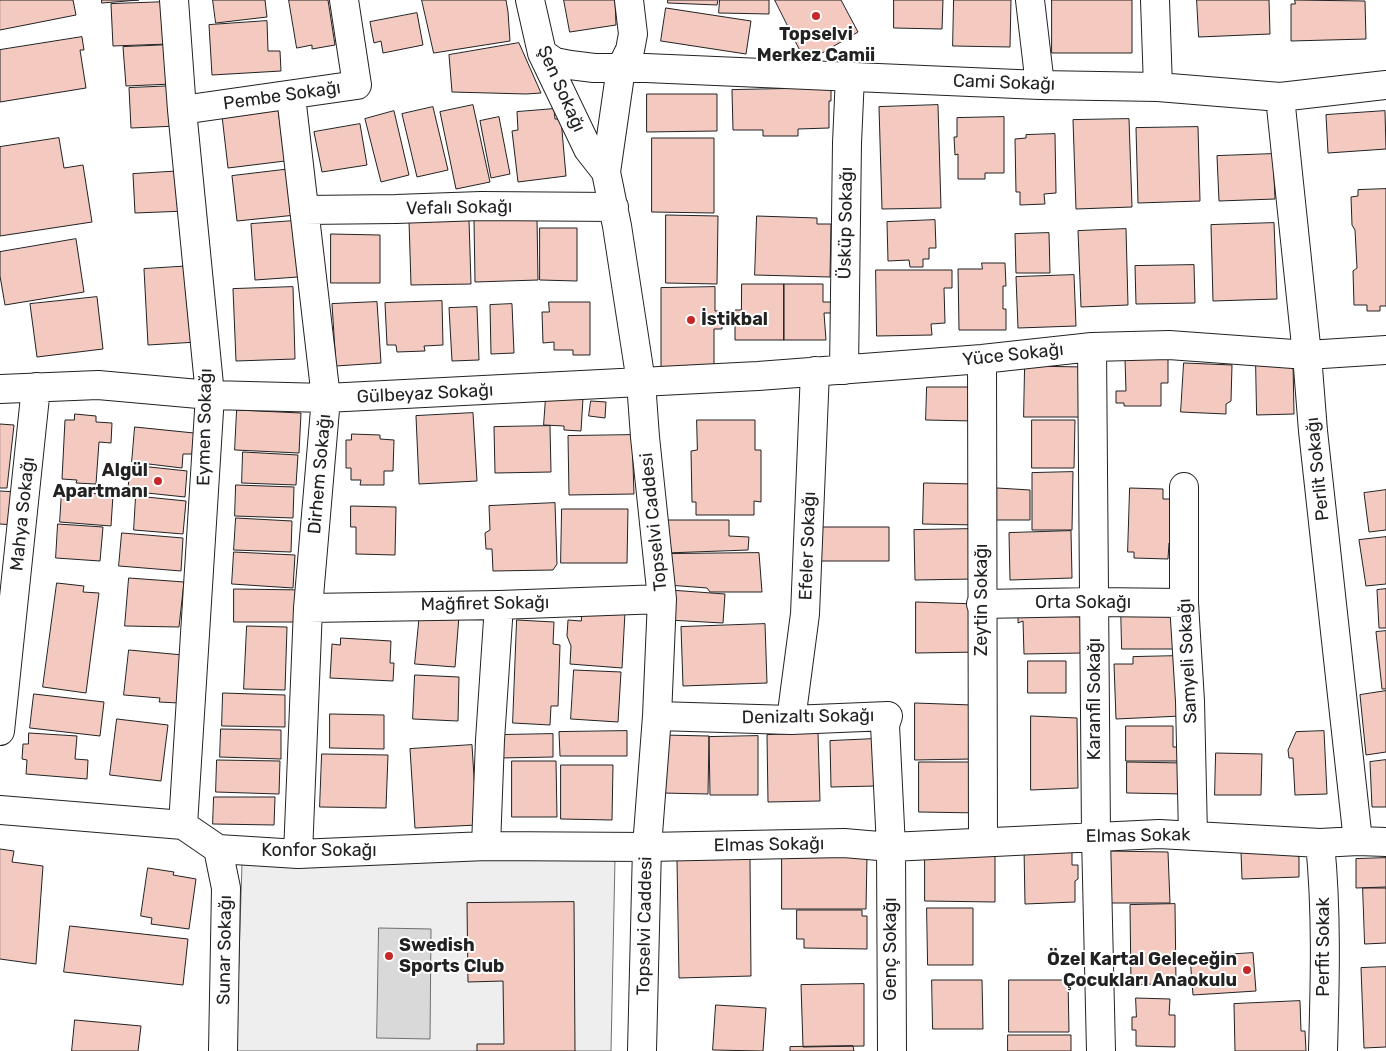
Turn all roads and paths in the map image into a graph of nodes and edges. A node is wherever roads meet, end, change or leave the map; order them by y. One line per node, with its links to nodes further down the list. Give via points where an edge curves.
1 (174, 0): 15 (street, Eymen Sokağı)
2 (344, 0): 13 (street, Pembe Sokağı, via 357,86)
3 (530, 0): 7 (street, Şen Sokağı)
4 (629, 0): 8 (street, Topselvi Caddesi, via 633,34)
5 (1030, 0): 10 (street)
6 (1155, 0): 12 (street)
7 (542, 53): 8 (street, Cami Sokağı, via 555,62 570,65); 16 (street, Şen Sokağı, via 588,149)
8 (621, 68): 9 (street, Cami Sokağı); 16 (street, Topselvi Caddesi)
9 (850, 76): 10 (street, Cami Sokağı); 23 (street, Üsküp Sokağı)
10 (1040, 85): 12 (street, Cami Sokağı)
11 (1386, 85): 14 (street, Cami Sokağı)
12 (1158, 88): 14 (street, Cami Sokağı)
13 (291, 96): 15 (street, Pembe Sokağı); 18 (street, Dirhem Sokağı)
14 (1280, 97): 21 (street, Perlit Sokağı)
15 (182, 110): 28 (street, Eymen Sokağı)
16 (606, 172): 17 (street, Topselvi Caddesi)
17 (614, 207): 18 (street, Vefalı Sokağı); 25 (street, Topselvi Caddesi)
18 (304, 210): 29 (street, Dirhem Sokağı)
19 (1092, 347): 21 (street, Yüce Sokağı, via 1169,345); 22 (street, Yüce Sokağı); 32 (street, Karanfil Sokağı)
20 (1386, 350): 21 (street, Yüce Sokağı)
21 (1307, 355): 44 (street, Perlit Sokağı)
22 (982, 359): 23 (street, Yüce Sokağı); 34 (street, Zeytin Sokağı)
23 (844, 370): 24 (street, Yüce Sokağı)
24 (815, 371): 25 (street, Yüce Sokağı); 38 (street, Efeler Sokağı, via 805,614)
25 (641, 382): 29 (street, Gülbeyaz Sokağı); 31 (street, Topselvi Caddesi)
26 (36, 387): 27 (street, Gülbeyaz Sokağı); 28 (street, Gülbeyaz Sokağı, via 98,385); 39 (street, Mahya Sokağı)
27 (0, 389)
28 (210, 395): 29 (street, Gülbeyaz Sokağı); 41 (street, Eymen Sokağı)
29 (326, 398): 36 (street, Dirhem Sokağı)
30 (1184, 487): 33 (street, Samyeli Sokağı)
31 (662, 599): 35 (street, Mağfiret Sokağı); 37 (street, Topselvi Caddesi)
32 (1094, 602): 33 (street, Orta Sokağı); 34 (street, Orta Sokağı); 43 (street, Karanfil Sokağı)
33 (1184, 603): 42 (street, Samyeli Sokağı)
34 (981, 604): 45 (street, Zeytin Sokağı)
35 (499, 605): 36 (street, Mağfiret Sokağı); 48 (street)
36 (308, 608): 52 (street, Dirhem Sokağı)
37 (657, 716): 38 (street, Denizaltı Sokağı); 49 (street, Topselvi Caddesi)
38 (791, 720): 50 (street, Denizaltı Sokağı, via 888,716 885,725)
39 (0, 731)
40 (0, 810): 41 (street)
41 (183, 825): 51 (street)
42 (1193, 835): 43 (street, Elmas Sokak); 47 (street, Elmas Sokak)
43 (1096, 836): 45 (street, Elmas Sokak); 56 (street, Karanfil Sokağı)
44 (1358, 841): 46 (street, Elmas Sokak); 47 (street, Elmas Sokak)
45 (983, 842): 50 (street, Elmas Sokak)
46 (1386, 842)
47 (1320, 843): 57 (street, Perfit Sokak, via 1326,940)
48 (486, 846): 49 (street, Konfor Sokağı); 52 (street, Konfor Sokağı)
49 (647, 847): 50 (street, Elmas Sokağı, via 844,843); 54 (street, Topselvi Caddesi)
50 (891, 847): 55 (street, Genç Sokağı)
51 (218, 850): 52 (street, Konfor Sokağı); 53 (street, Sunar Sokağı, via 226,888)
52 (298, 854)
53 (224, 1051)
54 (642, 1051)
55 (892, 1051)
56 (1101, 1051)
57 (1323, 1051)

